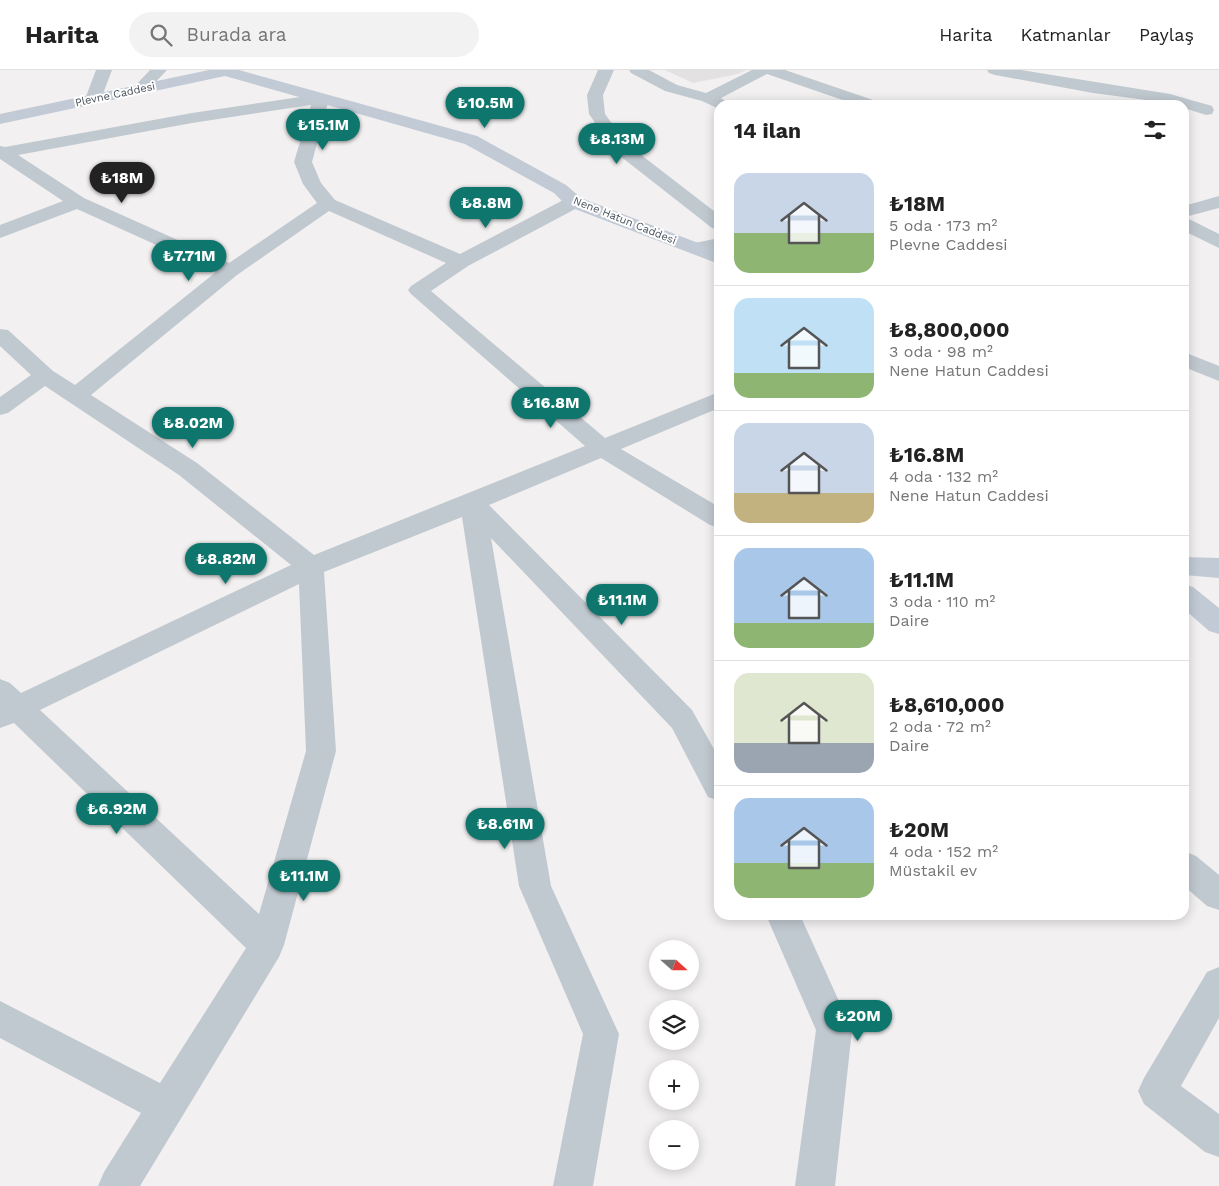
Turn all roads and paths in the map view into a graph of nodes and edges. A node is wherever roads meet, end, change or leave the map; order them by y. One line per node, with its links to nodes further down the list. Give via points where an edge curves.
1 (104, 70): 11 (street)
2 (159, 70): 9 (street)
3 (606, 70): 26 (street, via 595,95 597,114 622,148)
4 (637, 70): 10 (street, via 670,88)
5 (764, 70): 10 (street)
6 (770, 70): 13 (street)
7 (995, 70): 14 (street)
8 (228, 71): 9 (street, Plevne Caddesi); 12 (street, Nene Hatun Caddesi)
9 (141, 88): 11 (street, Plevne Caddesi)
10 (708, 98): 15 (street)
11 (93, 99): 18 (street, Plevne Caddesi)
12 (321, 99): 20 (street); 22 (street, Nene Hatun Caddesi, via 471,140 560,189); 24 (street, via 303,162 312,184)
13 (858, 100)
14 (1175, 100)
15 (714, 101)
16 (1189, 103): 17 (street)
17 (1213, 108): 19 (street)
18 (0, 119)
19 (1189, 119)
20 (0, 152): 21 (street)
21 (76, 202): 28 (street); 34 (street)
22 (574, 202): 31 (street, Nene Hatun Caddesi); 33 (street)
23 (1219, 202): 25 (street)
24 (328, 204): 33 (street); 34 (street)
25 (1189, 211)
26 (714, 220)
27 (1189, 226): 29 (street)
28 (0, 232)
29 (1219, 242)
30 (714, 245): 31 (street)
31 (697, 248): 32 (street, Nene Hatun Caddesi)
32 (714, 256)
33 (461, 262): 42 (street, via 418,290)
34 (230, 271): 39 (street)
35 (0, 336): 38 (street)
36 (1189, 361): 37 (street)
37 (1219, 374)
38 (45, 376): 39 (street); 41 (street)
39 (77, 395): 46 (street, via 188,469)
40 (714, 401): 42 (street)
41 (0, 408)
42 (602, 448): 43 (street); 44 (street)
43 (472, 503): 46 (street); 51 (street, via 682,718); 61 (street, via 535,886 601,1034)
44 (714, 516)
45 (1189, 566): 47 (street)
46 (311, 567): 50 (street); 55 (street, via 321,751)
47 (1219, 568)
48 (1189, 598): 49 (street)
49 (1219, 624)
50 (6, 705): 55 (street)
51 (714, 779)
52 (1189, 870): 53 (street)
53 (1219, 895)
54 (785, 920): 62 (street, via 834,1030)
55 (268, 946): 58 (street)
56 (1219, 984): 59 (street, via 1157,1091)
57 (0, 1018): 58 (street)
58 (168, 1107): 60 (street)
59 (1219, 1138)
60 (118, 1186)
61 (574, 1186)
62 (815, 1186)

